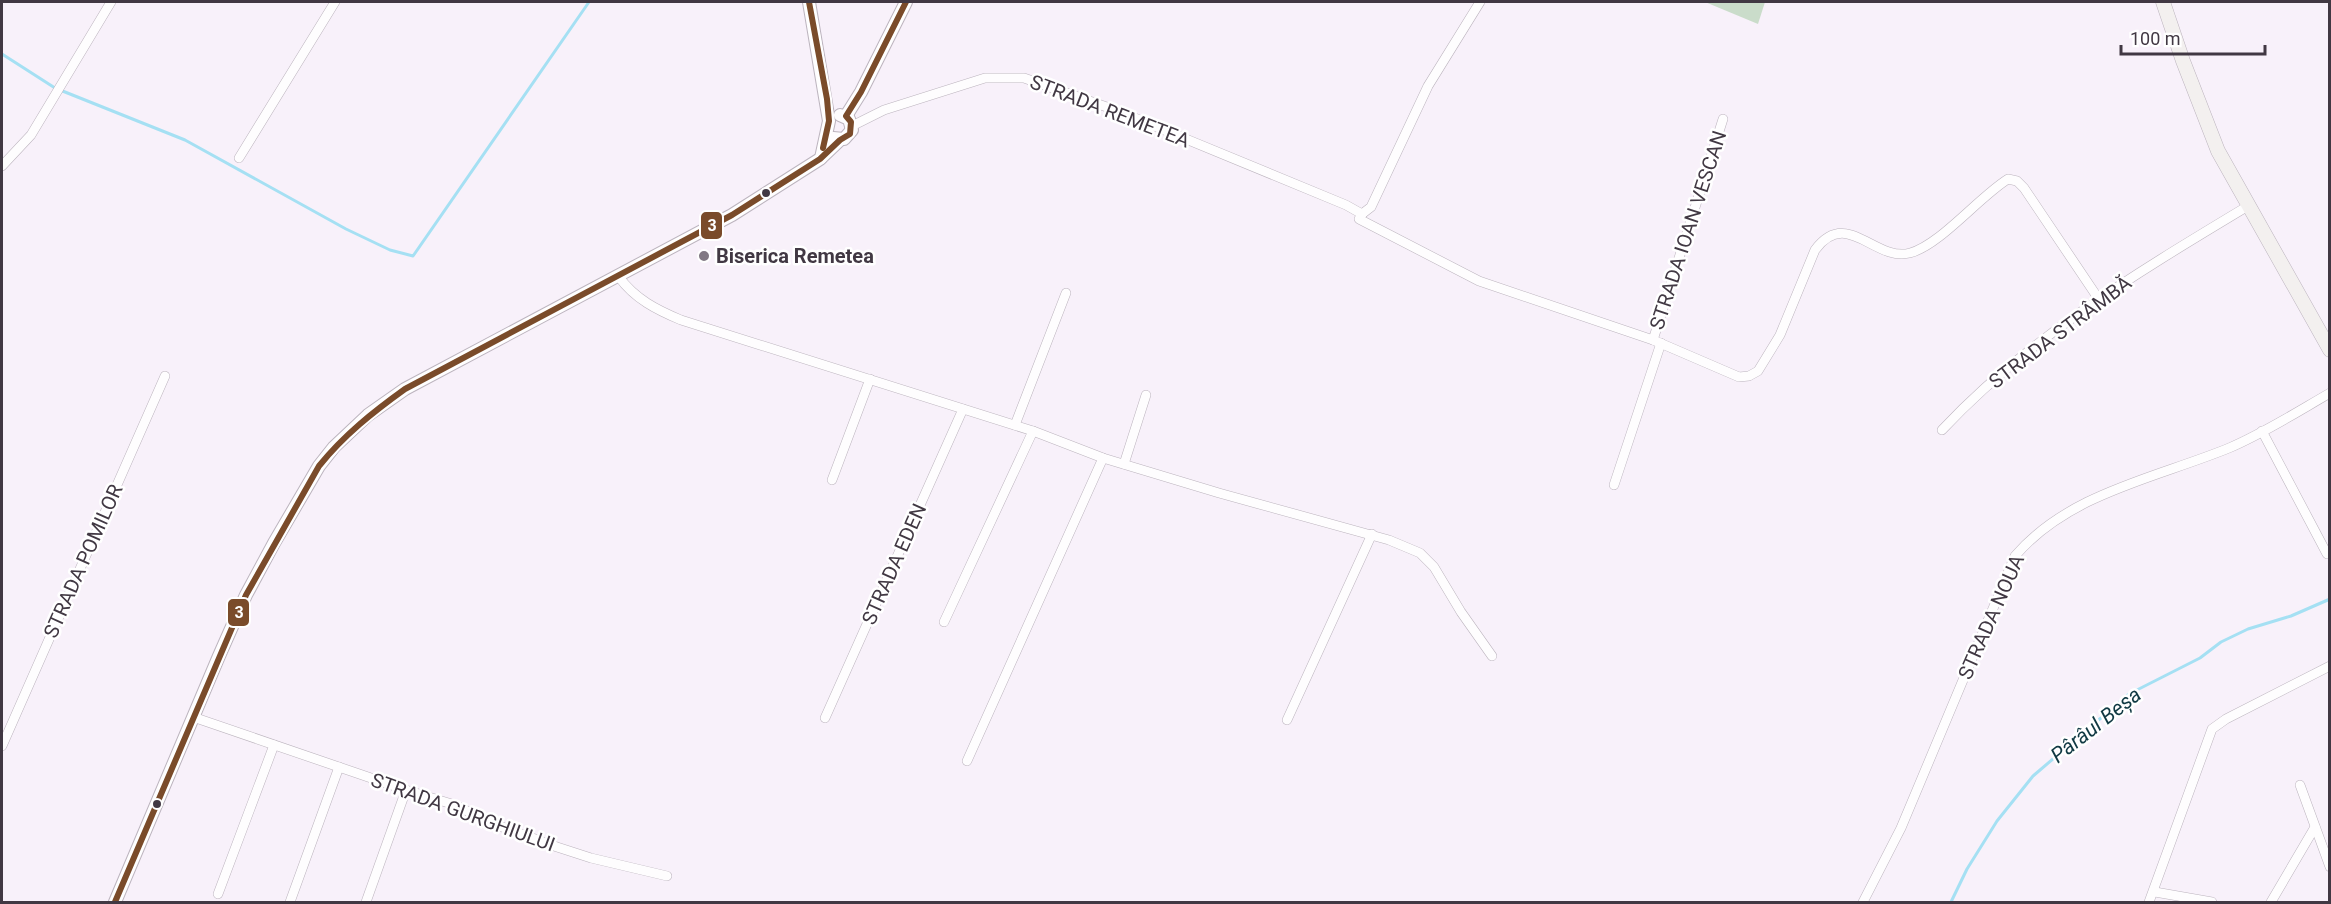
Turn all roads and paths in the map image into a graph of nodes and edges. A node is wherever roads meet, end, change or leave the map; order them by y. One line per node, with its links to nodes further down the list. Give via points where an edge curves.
1 (111, 2): 12 (street, via 31,135)
2 (335, 2): 10 (street)
3 (809, 2): 8 (street, via 827,99)
4 (906, 2): 8 (street, via 861,92)
5 (1480, 2): 14 (street, via 1428,86 1371,207)
6 (2163, 2): 13 (main road, via 2218,150)
7 (1723, 119): 18 (street, STRADA IOAN VESCAN)
8 (839, 122): 9 (street, via 832,137); 9 (street, via 850,134); 11 (street); 14 (street, STRADA REMETEA, via 985,78 1024,78 1118,111)
9 (840, 140): 11 (street)
10 (239, 158)
11 (820, 159): 15 (street, via 732,215)
12 (2, 166)
13 (2248, 206): 17 (street, STRADA STRÂMBĂ); 19 (main road)
14 (1362, 214): 18 (street, STRADA IOAN VESCAN, via 1359,219 1479,281)
15 (619, 277): 21 (street, via 639,299 681,320); 38 (street, via 424,378 350,430 319,466 268,553)
16 (1066, 293): 25 (street)
17 (2098, 298): 18 (street, STRADA IOAN VESCAN, via 2024,188 2008,179 1943,233 1908,254 1894,254 1843,233 1822,240 1780,335 1758,371 1749,376 1739,377); 26 (street, STRADA STRÂMBĂ, via 1968,402)
18 (1657, 342): 32 (street, STRADA IOAN VESCAN)
19 (2330, 350)
20 (165, 376): 42 (street, STRADA POMILOR)
21 (870, 379): 24 (street); 31 (street)
22 (2330, 393): 28 (street, STRADA NOUA)
23 (1146, 395): 30 (street)
24 (963, 409): 25 (street); 39 (street, STRADA EDEN)
25 (1016, 425): 27 (street)
26 (1942, 430)
27 (1033, 431): 29 (street); 35 (street)
28 (2262, 431): 34 (street); 55 (street, STRADA NOUA, via 2083,505 2049,525 2015,556 1901,828)
29 (1103, 458): 30 (street); 43 (street)
30 (1124, 464): 33 (street)
31 (832, 480)
32 (1614, 485)
33 (1372, 534): 36 (street, via 1420,553 1434,567); 40 (street)
34 (2327, 554)
35 (944, 622)
36 (1492, 656)
37 (2330, 666): 50 (street, via 2211,729)
38 (193, 717): 41 (street, STRADA GURGHIULUI); 52 (street)
39 (825, 718)
40 (1287, 720)
41 (274, 745): 44 (street, STRADA GURGHIULUI); 51 (street)
42 (2, 747)
43 (967, 760)
44 (339, 767): 46 (street, STRADA GURGHIULUI); 53 (street)
45 (2300, 785): 47 (street)
46 (406, 790): 49 (street, STRADA GURGHIULUI, via 455,805 557,847); 54 (street)
47 (2316, 827): 48 (street); 58 (street)
48 (2330, 867)
49 (667, 876)
50 (2155, 892): 56 (street); 57 (street)
51 (218, 894)
52 (115, 903)
53 (290, 903)
54 (366, 903)
55 (1863, 903)
56 (2149, 903)
57 (2212, 903)
58 (2271, 903)

